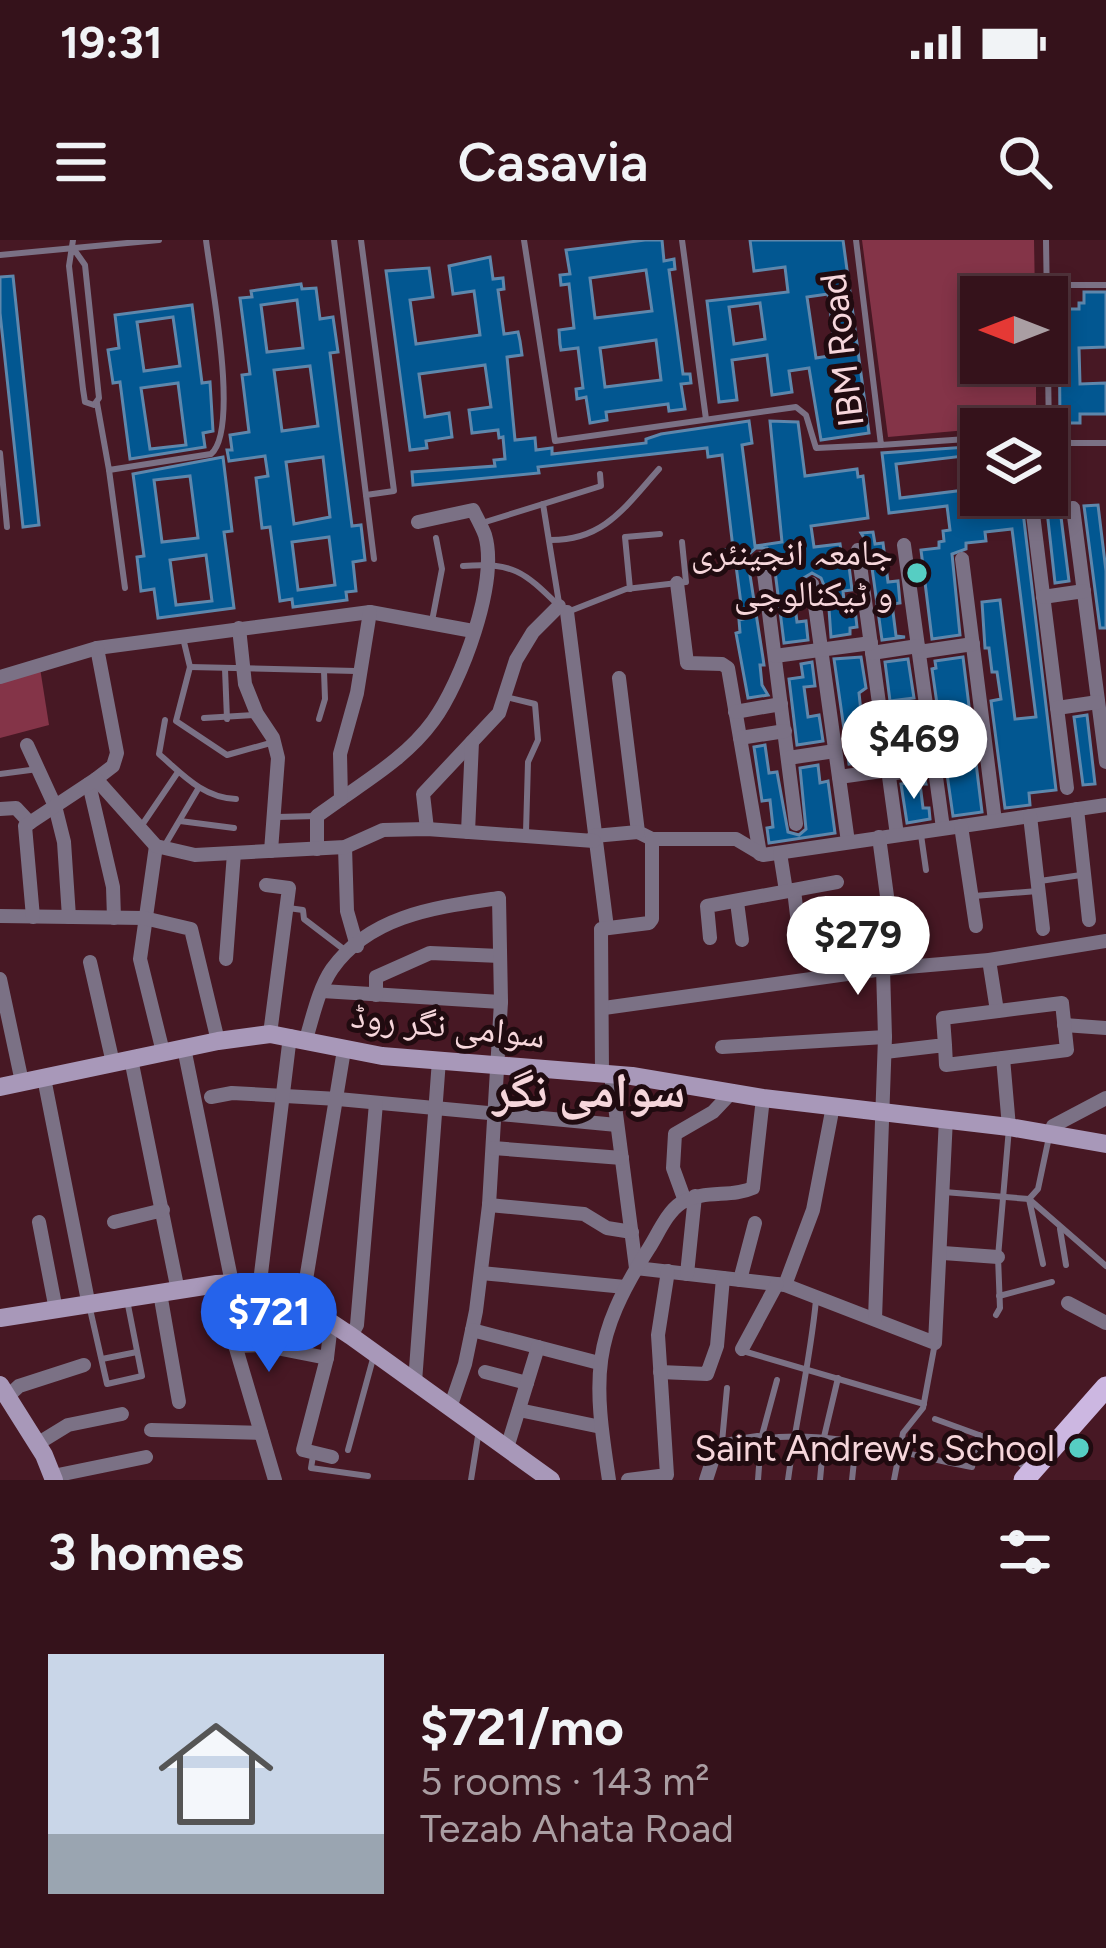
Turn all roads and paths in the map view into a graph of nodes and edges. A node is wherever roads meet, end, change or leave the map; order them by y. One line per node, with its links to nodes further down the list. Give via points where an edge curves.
1 (159, 240): 9 (lane)
2 (206, 240): 22 (lane, via 225,397 222,442 211,454)
3 (334, 240): 24 (lane)
4 (362, 240): 24 (lane, via 394,491)
5 (524, 240): 15 (lane, via 555,441)
6 (682, 240): 15 (lane)
7 (856, 240): 19 (lane, IBM Road)
8 (1046, 240): 11 (lane)
9 (73, 244): 10 (lane); 14 (lane, via 85,265); 14 (lane, via 84,399)
10 (0, 255)
11 (1048, 276)
12 (1068, 285): 13 (lane)
13 (1106, 285)
14 (98, 403): 22 (lane)
15 (706, 419): 19 (lane, via 796,407 816,448)
16 (960, 440): 19 (lane)
17 (1068, 442): 18 (lane)
18 (1106, 443)
19 (886, 445)
20 (0, 453): 30 (lane)
21 (659, 469): 33 (lane, via 607,525 572,541)
22 (109, 470): 44 (lane)
23 (600, 474): 25 (lane, via 601,486)
24 (366, 495): 39 (lane)
25 (543, 504): 29 (lane); 33 (lane)
26 (1073, 508): 46 (street)
27 (1033, 516): 47 (street)
28 (418, 522): 29 (street, via 473,510)
29 (479, 524): 40 (street)
30 (7, 527)
31 (660, 534): 45 (lane, via 625,537)
32 (436, 538): 50 (lane, via 442,569)
33 (549, 540): 48 (lane)
34 (682, 542): 42 (lane, via 686,582)
35 (904, 545): 58 (street)
36 (858, 550): 56 (street)
37 (762, 558): 60 (street)
38 (962, 559): 54 (street)
39 (374, 560)
40 (487, 565): 41 (lane); 48 (lane, via 525,573); 52 (street)
41 (464, 566)
42 (677, 583): 45 (lane); 73 (street, via 687,663 726,665)
43 (812, 584): 59 (street)
44 (124, 588)
45 (630, 589): 48 (lane)
46 (1084, 591): 47 (street); 57 (street)
47 (1043, 597): 72 (street)
48 (563, 609): 68 (street, via 533,632); 121 (street)
49 (370, 612): 50 (street); 51 (street); 65 (street)
50 (433, 621): 52 (street)
51 (239, 628): 53 (street); 63 (street)
52 (473, 631): 98 (street, via 433,722)
53 (182, 634): 55 (street); 61 (lane)
54 (973, 644): 58 (street); 107 (street)
55 (97, 648): 66 (street); 94 (street, via 117,753)
56 (871, 648): 58 (street); 59 (street); 75 (street)
57 (1099, 648): 69 (street)
58 (918, 649): 71 (street)
59 (821, 650): 60 (street); 85 (street)
60 (775, 656): 70 (street)
61 (190, 667): 62 (lane); 82 (lane, via 176,721 227,755)
62 (225, 669): 63 (lane); 77 (lane)
63 (242, 670): 64 (lane); 74 (street)
64 (324, 671): 65 (lane); 78 (lane)
65 (360, 671): 98 (street, via 340,754)
66 (0, 677)
67 (620, 678): 117 (street)
68 (503, 696): 83 (street); 119 (lane, via 536,704)
69 (1098, 702): 72 (street); 87 (street)
70 (781, 704): 73 (street); 80 (street)
71 (926, 707): 75 (street); 88 (street)
72 (1058, 708): 96 (street)
73 (735, 712): 81 (street)
74 (257, 714): 77 (lane); 82 (street)
75 (881, 714): 91 (street)
76 (204, 718): 77 (lane)
77 (227, 719)
78 (319, 719)
79 (165, 720): 90 (lane, via 159,754)
80 (784, 731): 81 (street); 86 (street)
81 (740, 738): 129 (street)
82 (274, 742): 105 (street)
83 (472, 742): 114 (street, via 423,794); 116 (street)
84 (27, 745): 89 (street)
85 (836, 751): 86 (street); 93 (street)
86 (788, 758): 109 (street)
87 (1106, 762)
88 (935, 767): 91 (street); 112 (street)
89 (38, 769): 92 (lane); 100 (street)
90 (179, 771): 95 (lane); 113 (lane)
91 (889, 772): 93 (street); 118 (street)
92 (0, 774)
93 (839, 777): 122 (street)
94 (93, 781): 100 (street); 113 (street); 142 (street)
95 (198, 788): 97 (lane); 106 (lane)
96 (1067, 788)
97 (236, 799)
98 (341, 799): 103 (street)
99 (1106, 805): 102 (street)
100 (55, 806): 108 (street); 141 (street)
101 (0, 809): 108 (street, via 16,808)
102 (1077, 809): 104 (street); 131 (street)
103 (317, 816): 105 (lane); 125 (street)
104 (1030, 816): 107 (street); 134 (street)
105 (274, 817): 126 (street)
106 (179, 820): 111 (lane); 123 (lane)
107 (995, 821): 110 (street)
108 (30, 823): 140 (street)
109 (796, 824)
110 (961, 826): 112 (street); 136 (street)
111 (234, 828)
112 (943, 828): 115 (street)
113 (140, 829): 123 (street)
114 (427, 829): 116 (street); 124 (street, via 383,830)
115 (921, 831): 118 (street); 130 (lane)
116 (468, 832): 119 (street)
117 (645, 835): 121 (street); 129 (street, via 736,839); 147 (street, via 652,919)
118 (897, 835): 120 (street)
119 (526, 836): 121 (street)
120 (879, 837): 122 (street); 152 (street)
121 (594, 838): 147 (street)
122 (848, 842): 128 (street)
123 (160, 847): 127 (street); 143 (street)
124 (345, 848): 125 (street); 153 (street)
125 (316, 849): 126 (street)
126 (271, 851): 127 (street)
127 (234, 853): 155 (street)
128 (780, 853): 129 (street); 135 (street)
129 (760, 854)
130 (926, 870)
131 (1084, 874): 134 (lane); 144 (street)
132 (837, 882): 135 (street)
133 (266, 885): 138 (street, via 289,888)
134 (1037, 886): 136 (lane); 148 (street)
135 (790, 891): 137 (street); 145 (street)
136 (970, 896): 146 (street)
137 (737, 902): 149 (street, via 707,907); 150 (street)
138 (286, 908): 153 (lane, via 303,910 304,919); 167 (street)
139 (0, 916): 140 (street)
140 (33, 917): 141 (street)
141 (69, 917): 142 (street)
142 (113, 918): 143 (street)
143 (143, 918): 168 (street, via 190,929); 174 (street, via 140,959)
144 (1089, 920)
145 (798, 924)
146 (976, 926)
147 (607, 928): 163 (street, via 600,938)
148 (1043, 929)
149 (710, 938)
150 (742, 940)
151 (1106, 941): 156 (street)
152 (894, 948)
153 (353, 950): 154 (street, via 419,910 499,898); 160 (street)
154 (500, 956): 161 (street, via 430,953 376,977); 162 (street)
155 (226, 959)
156 (989, 960): 158 (street); 164 (street)
157 (90, 962): 177 (street)
158 (884, 969): 163 (street); 169 (street)
159 (0, 979): 181 (street)
160 (322, 992): 161 (street); 167 (street)
161 (376, 995): 162 (street)
162 (501, 1002): 178 (street)
163 (604, 1008): 179 (street)
164 (997, 1011): 165 (street, via 1062,1003); 170 (street, via 943,1018)
165 (1064, 1025): 166 (street); 175 (street, via 1067,1051)
166 (1106, 1028)
167 (288, 1036): 168 (street, سوامی نگر روڈ); 173 (street, سوامی نگر روڈ); 184 (street)
168 (218, 1041): 172 (street, سوامی نگر روڈ)
169 (885, 1044): 170 (street); 171 (street); 193 (street)
170 (945, 1045): 175 (street, via 946,1065)
171 (722, 1047)
172 (184, 1048): 174 (street, سوامی نگر روڈ); 225 (street)
173 (344, 1050): 176 (street, سوامی نگر روڈ); 188 (street)
174 (163, 1052): 177 (street, سوامی نگر روڈ)
175 (1003, 1058): 196 (street)
176 (440, 1060): 178 (street, سوامی نگر روڈ); 191 (street)
177 (122, 1061): 180 (street, سوامی نگر روڈ); 206 (street)
178 (496, 1064): 179 (street, سوامی نگر روڈ); 192 (street)
179 (607, 1074): 183 (street, سوامی نگر روڈ); 195 (street)
180 (44, 1078): 181 (street, سوامی نگر روڈ); 234 (street)
181 (22, 1082): 182 (street, سوامی نگر روڈ)
182 (0, 1087)
183 (731, 1093): 186 (street, سوامی نگر روڈ); 203 (street, via 674,1133 673,1168)
184 (284, 1096): 185 (street); 188 (street); 223 (street)
185 (211, 1097)
186 (763, 1098): 190 (street, سوامی نگر روڈ); 203 (street, via 753,1188)
187 (1106, 1098): 197 (street)
188 (338, 1099): 189 (street); 233 (street)
189 (376, 1103): 191 (street); 242 (street)
190 (833, 1106): 193 (street, سوامی نگر روڈ); 226 (street, via 813,1210)
191 (436, 1108): 192 (street); 258 (street)
192 (493, 1113): 195 (street); 199 (street)
193 (883, 1113): 194 (street, سوامی نگر روڈ); 238 (street)
194 (946, 1118): 196 (street, سوامی نگر روڈ); 201 (street)
195 (617, 1125): 200 (street)
196 (1009, 1126): 197 (street, سوامی نگر روڈ); 202 (lane)
197 (1050, 1134): 198 (street, سوامی نگر روڈ); 204 (lane)
198 (1106, 1144)
199 (494, 1148): 200 (street); 205 (street)
200 (622, 1158): 211 (street)
201 (944, 1192): 202 (lane); 212 (street)
202 (1003, 1197): 204 (lane); 213 (lane)
203 (690, 1199): 217 (street, via 676,1206); 220 (street)
204 (1029, 1199): 210 (lane); 214 (lane)
205 (489, 1205): 211 (street, via 584,1214); 219 (street)
206 (163, 1210): 208 (street); 228 (street)
207 (39, 1222): 235 (street)
208 (114, 1222)
209 (755, 1223): 222 (street)
210 (1060, 1226): 215 (lane); 216 (lane)
211 (632, 1232): 217 (street)
212 (943, 1253): 213 (street); 243 (street)
213 (998, 1257): 230 (lane)
214 (1042, 1264)
215 (1066, 1265)
216 (1106, 1266)
217 (637, 1268): 218 (street); 227 (street)
218 (668, 1271): 220 (street); 255 (street)
219 (481, 1273): 227 (street); 241 (street)
220 (687, 1274): 221 (street)
221 (723, 1277): 222 (street); 255 (street, via 707,1374)
222 (740, 1280): 226 (street)
223 (260, 1282): 225 (street); 233 (street)
224 (1052, 1282): 230 (lane)
225 (224, 1284): 228 (street); 244 (street)
226 (781, 1284): 229 (street); 246 (street)
227 (625, 1287): 251 (street)
228 (169, 1292): 231 (street); 263 (street)
229 (817, 1297): 238 (street); 253 (lane)
230 (1000, 1297): 236 (lane)
231 (126, 1299): 234 (street); 247 (lane)
232 (1068, 1303): 239 (street)
233 (302, 1304): 240 (street)
234 (89, 1306): 235 (street); 250 (lane)
235 (56, 1310): 237 (street)
236 (996, 1315)
237 (0, 1318)
238 (874, 1319): 243 (street)
239 (1106, 1323)
240 (331, 1324): 242 (street); 249 (street)
241 (472, 1330): 245 (street); 265 (street)
242 (351, 1336): 248 (street)
243 (935, 1343): 264 (lane)
244 (235, 1346): 249 (street); 272 (street)
245 (538, 1347): 251 (street); 259 (street)
246 (742, 1349): 253 (lane)
247 (137, 1352): 250 (lane); 250 (lane, via 142,1376 107,1384)
248 (375, 1352): 258 (street); 281 (lane)
249 (327, 1358): 283 (street, via 303,1450)
250 (102, 1359)
251 (599, 1363): 269 (street)
252 (84, 1365): 262 (street)
253 (810, 1371): 256 (lane); 273 (lane)
254 (485, 1372): 259 (street)
255 (660, 1372): 288 (street)
256 (838, 1378): 264 (lane); 275 (lane)
257 (776, 1380): 276 (lane)
258 (415, 1382): 265 (street)
259 (527, 1383): 266 (street)
260 (1106, 1387): 289 (main road)
261 (727, 1388): 279 (lane)
262 (4, 1391): 278 (street)
263 (179, 1402)
264 (924, 1404): 282 (lane)
265 (450, 1408): 270 (street)
266 (519, 1410): 269 (street); 280 (street)
267 (122, 1414): 278 (street, via 68,1426)
268 (935, 1419): 274 (lane)
269 (601, 1427): 293 (street)
270 (479, 1428): 280 (street); 291 (lane)
271 (151, 1430): 272 (street)
272 (261, 1433): 290 (street)
273 (794, 1434): 275 (lane); 276 (lane); 297 (lane)
274 (980, 1435): 282 (lane, via 972,1467); 289 (lane, via 1000,1444)
275 (824, 1437): 277 (lane); 298 (lane)
276 (759, 1439): 279 (street); 296 (lane)
277 (856, 1441): 282 (lane); 299 (lane)
278 (37, 1444): 287 (street)
279 (722, 1446): 295 (street)
280 (507, 1448): 292 (street)
281 (348, 1450)
282 (900, 1451): 300 (lane)
283 (314, 1453): 285 (street); 286 (lane, via 311,1468)
284 (146, 1457): 287 (street)
285 (332, 1457)
286 (368, 1476)
287 (54, 1478)
288 (668, 1478): 294 (street)
289 (1029, 1478)
290 (274, 1480)
291 (471, 1480)
292 (551, 1480)
293 (609, 1480)
294 (628, 1480)
295 (706, 1480)
296 (758, 1480)
297 (788, 1480)
298 (820, 1480)
299 (853, 1480)
300 (894, 1480)

